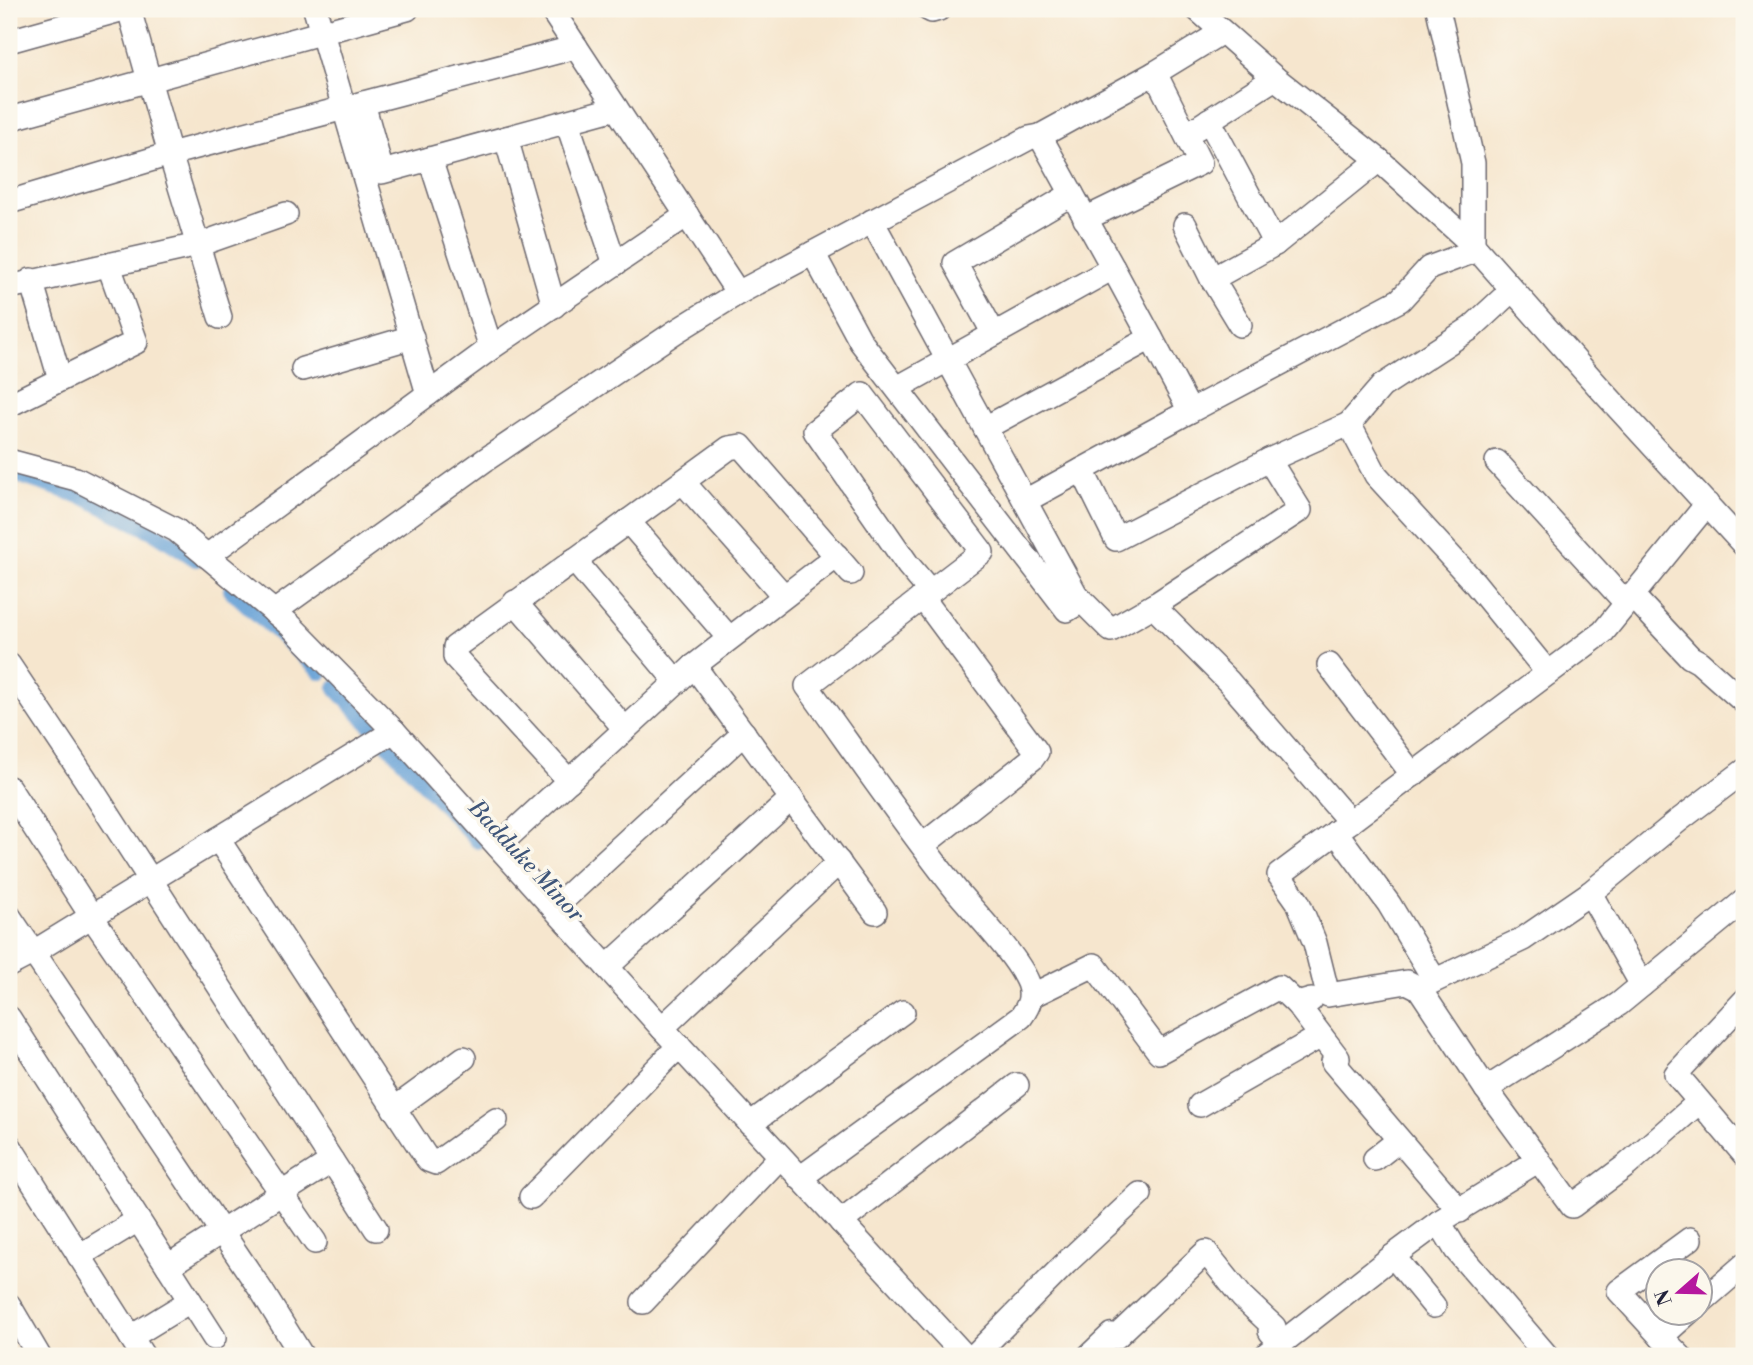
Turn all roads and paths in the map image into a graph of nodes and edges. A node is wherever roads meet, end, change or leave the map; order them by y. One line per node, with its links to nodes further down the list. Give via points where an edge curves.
1 (126, 9): 11 (street); 15 (street)
2 (315, 9): 9 (street)
3 (407, 9): 9 (street)
4 (551, 9): 12 (street)
5 (928, 9): 6 (street)
6 (939, 9)
7 (1197, 9): 10 (street)
8 (1438, 9): 36 (street, via 1473,163)
9 (322, 32): 15 (street); 16 (street)
10 (1222, 32): 13 (street); 14 (street)
11 (9, 41)
12 (576, 47): 16 (street); 17 (street)
13 (1155, 73): 21 (street); 22 (street)
14 (1275, 78): 19 (street); 26 (street)
15 (149, 81): 18 (street); 24 (street)
16 (354, 105): 24 (street); 25 (street, via 382,172); 50 (street)
17 (616, 108): 20 (street); 30 (street)
18 (9, 119)
19 (1209, 120): 21 (street); 35 (street)
20 (567, 122): 23 (street); 38 (street)
21 (1186, 135): 31 (street, via 1200,163)
22 (1040, 136): 27 (street); 32 (street)
23 (506, 138): 25 (street); 46 (street)
24 (170, 154): 28 (street); 34 (street)
25 (430, 159): 52 (street, via 491,348)
26 (1379, 160): 35 (street); 36 (street)
27 (1072, 194): 31 (street); 49 (street, via 956,263)
28 (9, 202)
29 (286, 214): 34 (street)
30 (687, 215): 38 (street); 45 (street)
31 (1086, 219): 40 (street)
32 (872, 221): 37 (street); 53 (street)
33 (1185, 225): 41 (street)
34 (198, 244): 39 (street); 47 (street)
35 (1275, 244): 41 (street)
36 (1475, 248): 44 (street); 59 (street, via 1429,268 1400,300)
37 (813, 253): 45 (street); 56 (street, via 861,342)
38 (615, 264): 46 (street)
39 (109, 266): 42 (street); 55 (street, via 136,342)
40 (1113, 268): 49 (street); 51 (street)
41 (1212, 279): 48 (street)
42 (31, 280): 43 (street); 55 (street)
43 (9, 286)
44 (1512, 290): 60 (street, via 1471,328 1382,386); 68 (street)
45 (738, 293): 79 (street, via 485,460)
46 (554, 306): 52 (street)
47 (220, 317)
48 (1240, 325)
49 (994, 334): 53 (street)
50 (412, 337): 54 (street); 57 (street)
51 (1151, 338): 59 (street); 61 (street)
52 (485, 352): 57 (street)
53 (948, 360): 56 (street); 61 (street)
54 (303, 369)
55 (60, 379): 58 (street)
56 (897, 388): 75 (street, via 1067,610 1080,602)
57 (428, 394): 71 (street)
58 (9, 405)
59 (1190, 411): 65 (street)
60 (1349, 424): 62 (street); 84 (street, via 1376,475 1474,582)
61 (985, 428): 67 (street)
62 (1269, 460): 65 (street, via 1116,538); 78 (street, via 1300,510)
63 (9, 461): 71 (street, via 76,480 176,530)
64 (1497, 462): 76 (street)
65 (1082, 470): 67 (street)
66 (683, 482): 69 (street); 74 (street); 74 (street, via 729,448 741,446 844,565)
67 (1025, 501): 75 (street)
68 (1707, 504): 70 (street); 76 (street)
69 (628, 521): 72 (street); 80 (street)
70 (1744, 545)
71 (207, 556): 79 (street)
72 (574, 560): 77 (street); 85 (street)
73 (926, 594): 73 (street, via 982,552 862,394 815,431); 97 (street, via 1037,752); 97 (street, via 807,686)
74 (784, 596): 80 (street)
75 (1077, 596): 78 (street, via 1111,630)
76 (1629, 599): 84 (street, via 1603,632); 86 (street)
77 (515, 602): 87 (street); 92 (street, via 455,647 455,657)
78 (1153, 606): 95 (street, via 1229,682)
79 (274, 612): 88 (street)
80 (729, 638): 83 (street)
81 (9, 665): 100 (street)
82 (1329, 665): 91 (street)
83 (694, 666): 85 (street); 89 (street)
84 (1548, 673): 91 (street)
85 (677, 682): 87 (street)
86 (1744, 702)
87 (625, 729): 92 (street)
88 (394, 731): 96 (street); 98 (street)
89 (744, 733): 94 (street); 103 (street)
90 (1744, 771): 101 (street)
91 (1413, 775): 95 (street)
92 (569, 781): 98 (street)
93 (9, 788): 106 (street)
94 (792, 798): 99 (street); 109 (street)
95 (1343, 827): 110 (street, via 1389,904); 112 (street, via 1279,875 1298,902 1315,943)
96 (218, 839): 100 (street); 126 (street)
97 (923, 845): 113 (street, via 1012,959)
98 (498, 846): 103 (street)
99 (839, 862): 104 (street); 118 (street)
100 (151, 880): 106 (street); 134 (street)
101 (1590, 892): 110 (street, via 1523,939); 111 (street)
102 (1744, 901): 111 (street)
103 (554, 908): 109 (street)
104 (876, 912)
105 (9, 915): 107 (street)
106 (92, 917): 107 (street); 137 (street)
107 (32, 953): 108 (street); 145 (street)
108 (9, 965)
109 (607, 967): 118 (street)
110 (1426, 984): 112 (street, via 1408,982); 123 (street)
111 (1642, 985): 123 (street)
112 (1328, 995): 115 (street)
113 (1031, 996): 115 (street, via 1094,965 1159,1052 1279,987); 136 (street, via 1021,1017)
114 (1744, 1001): 124 (street, via 1676,1074)
115 (1297, 1004): 119 (street)
116 (903, 1012): 128 (street)
117 (9, 1018): 141 (street)
118 (662, 1028): 120 (street)
119 (1321, 1036): 125 (street); 129 (street, via 1338,1058 1333,1062)
120 (672, 1052): 128 (street); 139 (street)
121 (464, 1058): 126 (street)
122 (1017, 1085): 142 (street)
123 (1486, 1089): 133 (street)
124 (1699, 1101): 131 (street); 133 (street, via 1572,1206)
125 (1200, 1105)
126 (394, 1109): 127 (street, via 431,1163)
127 (496, 1121)
128 (750, 1124): 135 (street)
129 (1399, 1140): 132 (street); 140 (street)
130 (9, 1144): 148 (street)
131 (1743, 1150)
132 (1375, 1158)
133 (1539, 1160): 140 (street)
134 (332, 1161): 137 (street); 144 (street)
135 (773, 1164): 136 (street); 154 (street)
136 (800, 1178): 142 (street)
137 (281, 1194): 145 (street); 147 (street)
138 (1140, 1195): 165 (street)
139 (531, 1197)
140 (1460, 1211): 143 (street)
141 (138, 1220): 148 (street); 151 (street)
142 (841, 1222): 164 (street)
143 (1439, 1222): 149 (street); 167 (street, via 1456,1250)
144 (376, 1229)
145 (221, 1231): 151 (street); 163 (street)
146 (1690, 1239): 158 (street, via 1619,1292)
147 (314, 1242)
148 (79, 1256): 160 (street)
149 (1393, 1256): 156 (street); 161 (street)
150 (1744, 1265): 152 (street)
151 (168, 1266): 153 (street)
152 (1714, 1291)
153 (190, 1301): 159 (street); 160 (street)
154 (643, 1302)
155 (9, 1305): 162 (street)
156 (1434, 1306)
157 (1673, 1326): 158 (street)
158 (1661, 1337): 168 (street)
159 (214, 1338)
160 (137, 1347)
161 (1274, 1352): 166 (street, via 1269,1331 1275,1327 1242,1297 1206,1252 1116,1337 1111,1335)
162 (40, 1356)
163 (302, 1356)
164 (965, 1356)
165 (974, 1356)
166 (1088, 1356)
167 (1547, 1356)
168 (1679, 1356)

